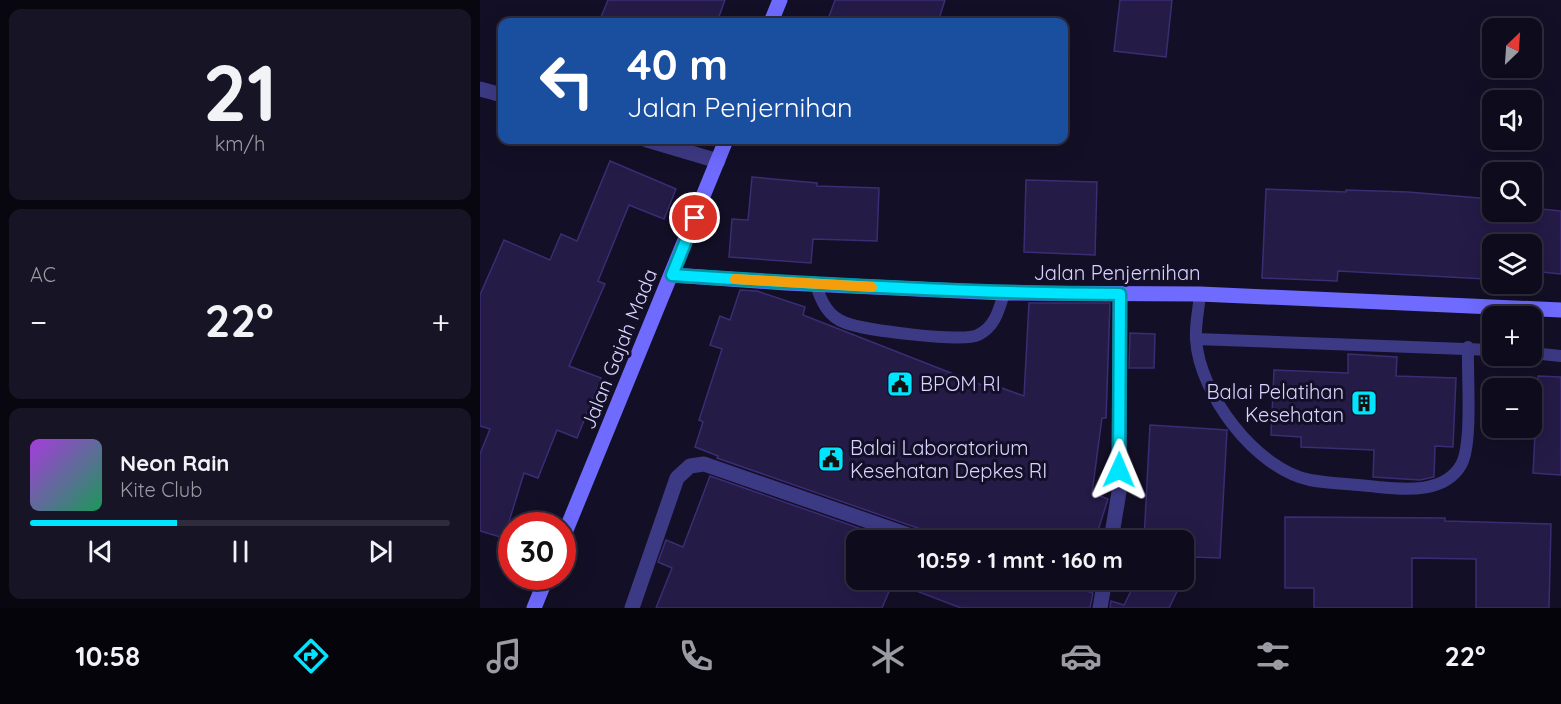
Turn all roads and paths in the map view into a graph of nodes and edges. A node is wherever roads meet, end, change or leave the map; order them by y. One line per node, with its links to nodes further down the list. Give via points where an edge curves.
1 (780, 0): 2 (street)
2 (773, 18)
3 (480, 89): 4 (street)
4 (498, 95)
5 (660, 144): 7 (street)
6 (724, 144): 7 (street, Jalan Gajah Mada)
7 (717, 161): 8 (street, Jalan Gajah Mada)
8 (672, 275): 9 (street, Jalan Penjernihan); 19 (street, Jalan Gajah Mada)
9 (816, 285): 10 (street, Jalan Penjernihan); 10 (lane, via 822,304 845,323 939,338 976,337 986,331 996,318)
10 (1004, 293): 11 (street, Jalan Penjernihan)
11 (1120, 294): 12 (street, Jalan Penjernihan); 21 (street, via 1119,492)
12 (1200, 294): 13 (street, Jalan Penjernihan); 14 (lane)
13 (1561, 310)
14 (1196, 339): 15 (lane); 15 (lane, via 1203,373 1218,405 1275,464 1309,480 1404,489 1428,487 1449,479 1465,457)
15 (1468, 347): 16 (lane)
16 (1482, 349)
17 (1542, 354): 18 (lane)
18 (1561, 356)
19 (574, 512)
20 (894, 530): 25 (street, via 704,464 690,466 677,478)
21 (1113, 530)
22 (541, 590): 24 (street)
23 (1103, 590): 26 (street)
24 (534, 608)
25 (632, 608)
26 (1100, 608)

